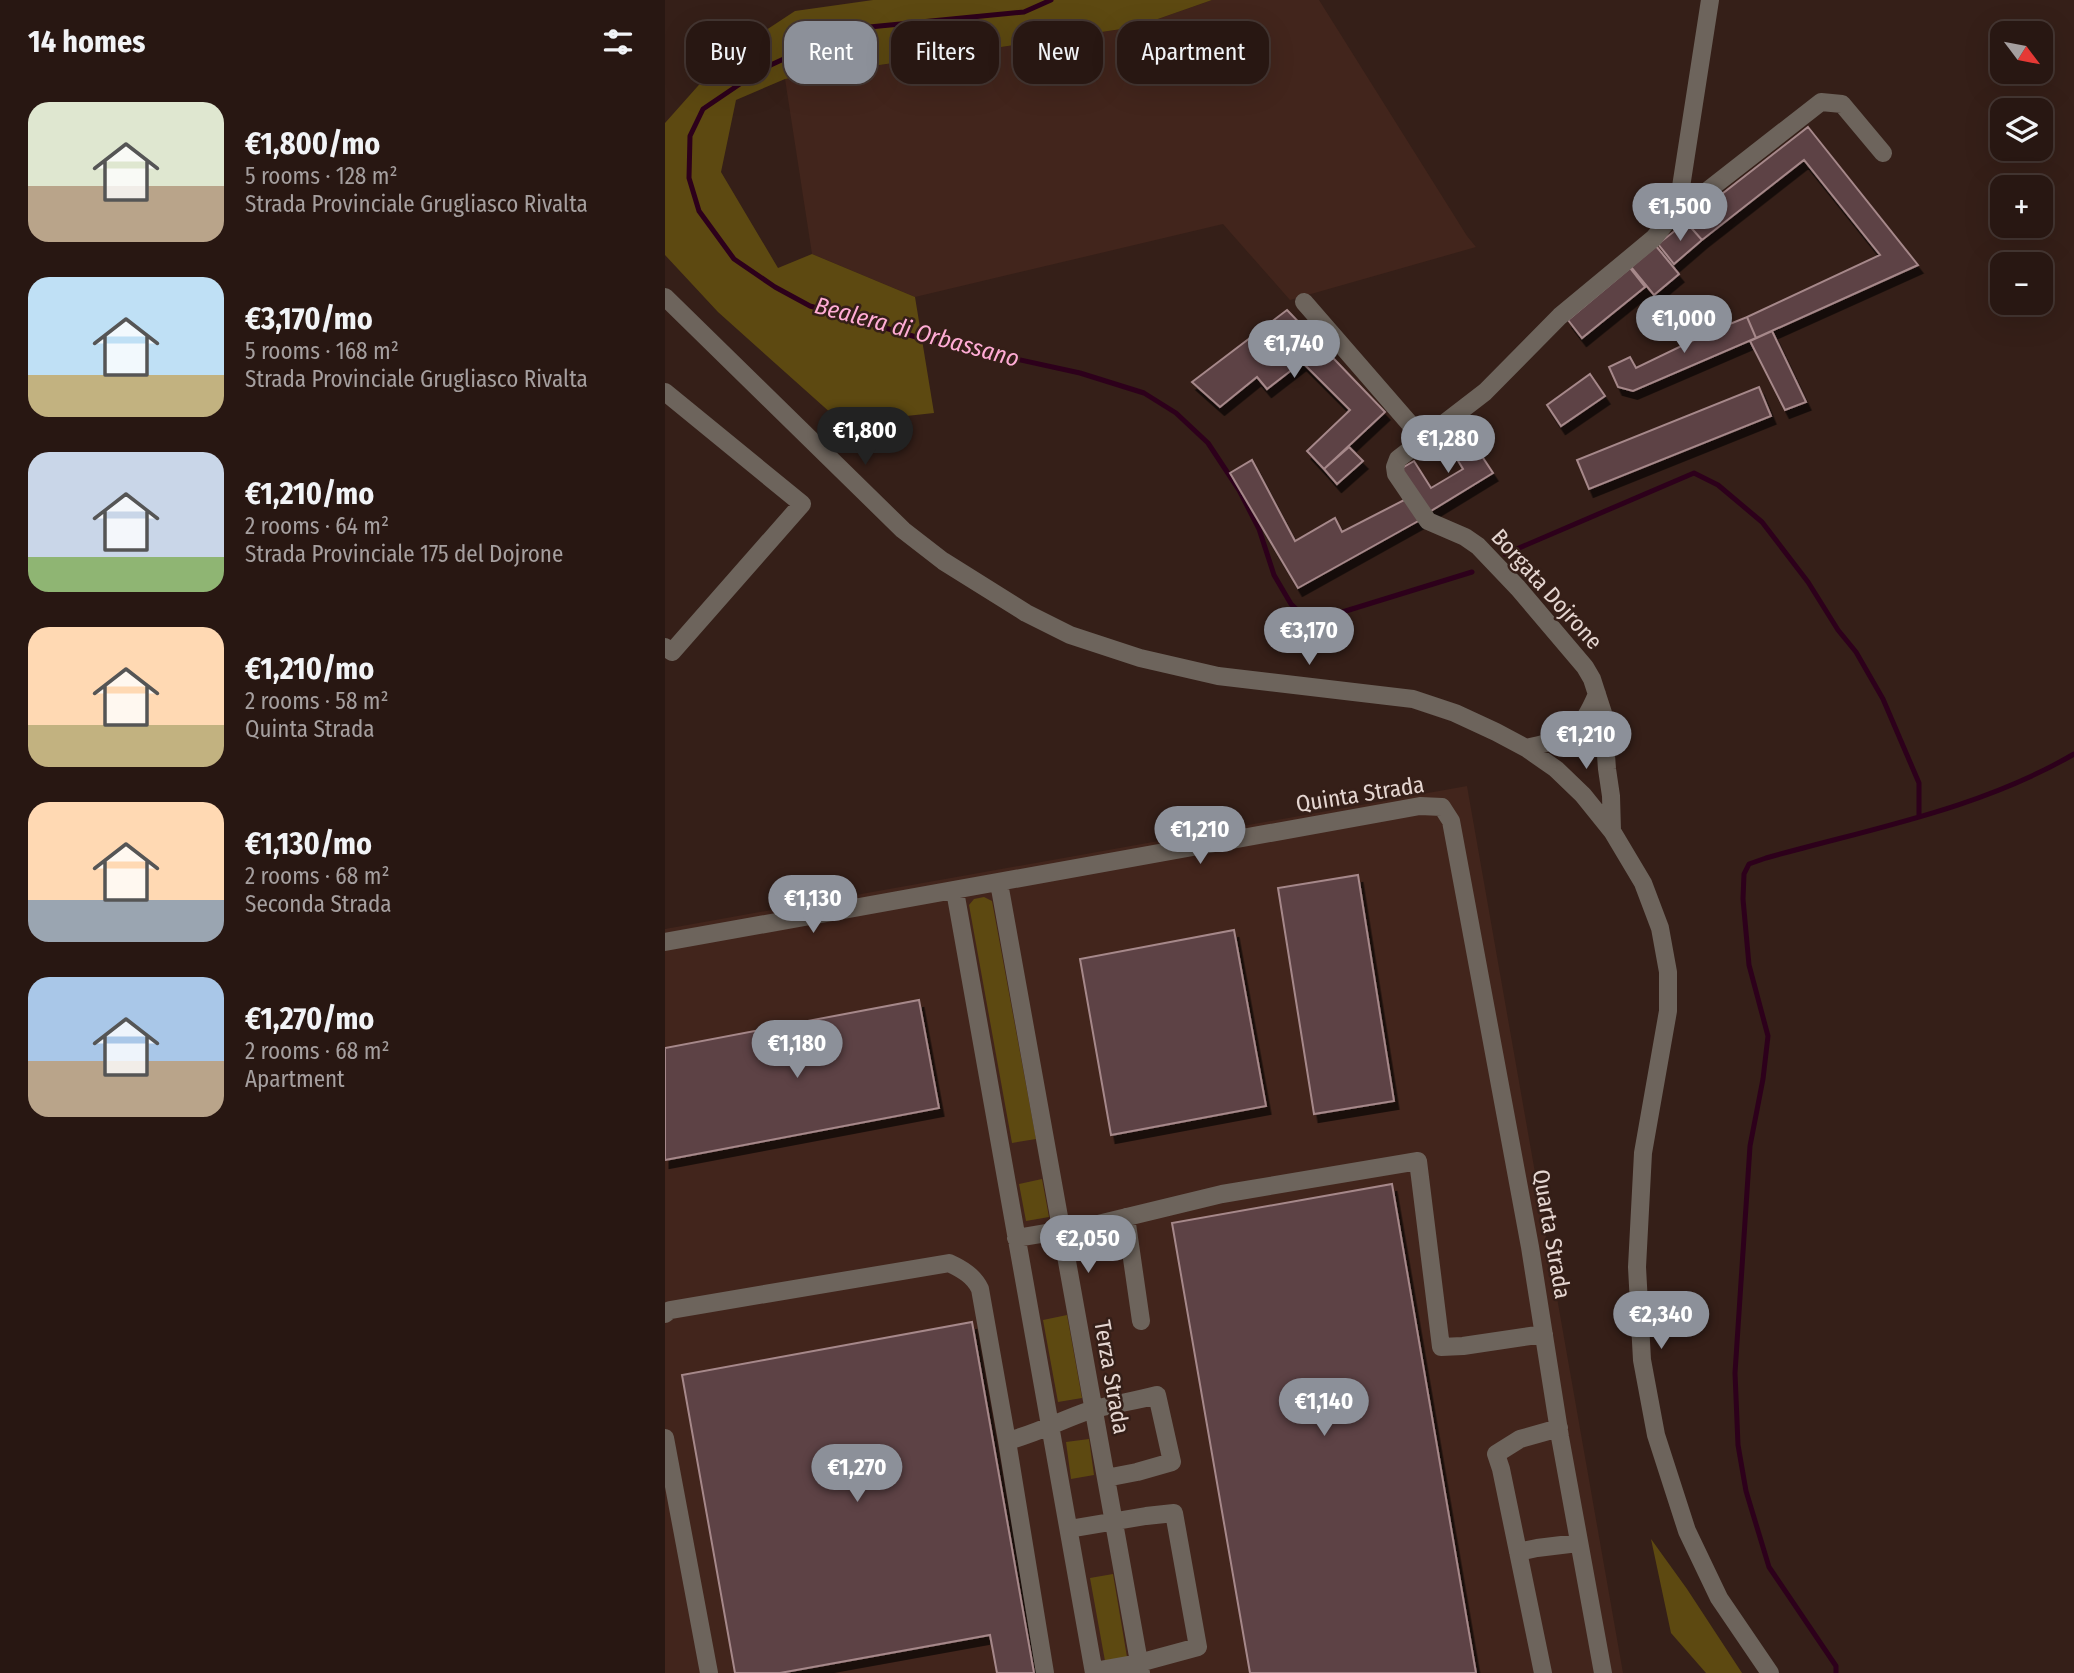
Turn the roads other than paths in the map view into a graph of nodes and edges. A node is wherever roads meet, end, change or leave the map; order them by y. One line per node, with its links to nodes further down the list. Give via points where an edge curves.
1 (1710, 0): 3 (street, Borgata Dojrone)
2 (1883, 153): 3 (street, via 1842,104 1821,102 1698,198)
3 (1675, 205): 7 (street, Borgata Dojrone, via 1654,237 1560,316 1486,392)
4 (665, 297): 10 (street, via 904,530 943,561 1026,613 1070,635 1140,658 1218,676 1413,699 1455,713)
5 (1304, 302): 7 (street)
6 (665, 392): 8 (street, via 801,505 672,652)
7 (1423, 439): 9 (street, Borgata Dojrone, via 1398,459 1395,467 1422,514 1478,546 1585,667)
8 (665, 647)
9 (1597, 694): 10 (street, via 1587,717 1571,734); 12 (street, Borgata Dojrone, via 1603,713)
10 (1526, 748): 12 (street, via 1583,795)
11 (1442, 807): 13 (street, Quinta Strada, via 1420,806); 21 (street, Quarta Strada, via 1451,821)
12 (1612, 831): 38 (street, via 1643,883 1660,928 1668,972 1668,1011 1643,1153 1637,1267 1644,1372 1656,1435 1687,1531 1719,1598)
13 (999, 883): 14 (street, Quinta Strada); 17 (street, Terza Strada)
14 (955, 891): 15 (street, Quinta Strada); 18 (street)
15 (665, 942)
16 (1126, 1217): 17 (street); 20 (street); 21 (street, via 1222,1194 1418,1161 1441,1347)
17 (1061, 1231): 18 (street); 22 (street, Terza Strada)
18 (1016, 1238): 23 (street)
19 (665, 1314): 26 (street, via 949,1263 961,1268 981,1289)
20 (1141, 1321)
21 (1544, 1334): 24 (street, Quarta Strada)
22 (1093, 1410): 23 (street); 27 (street, Terza Strada); 27 (street, via 1157,1395 1173,1462)
23 (1050, 1425): 26 (street); 29 (street)
24 (1559, 1428): 30 (street, Quarta Strada); 31 (street, via 1520,1439 1496,1454)
25 (665, 1438): 34 (street)
26 (1007, 1441): 35 (street)
27 (1105, 1478): 28 (street, Terza Strada)
28 (1114, 1522): 29 (street); 32 (street, Terza Strada); 32 (street, via 1174,1513 1198,1647)
29 (1069, 1529): 33 (street)
30 (1579, 1543): 31 (street); 37 (street, Quarta Strada)
31 (1518, 1552): 36 (street)
32 (1140, 1668): 33 (street)
33 (1094, 1672)
34 (709, 1673)
35 (1045, 1673)
36 (1543, 1673)
37 (1603, 1673)
38 (1770, 1673)

